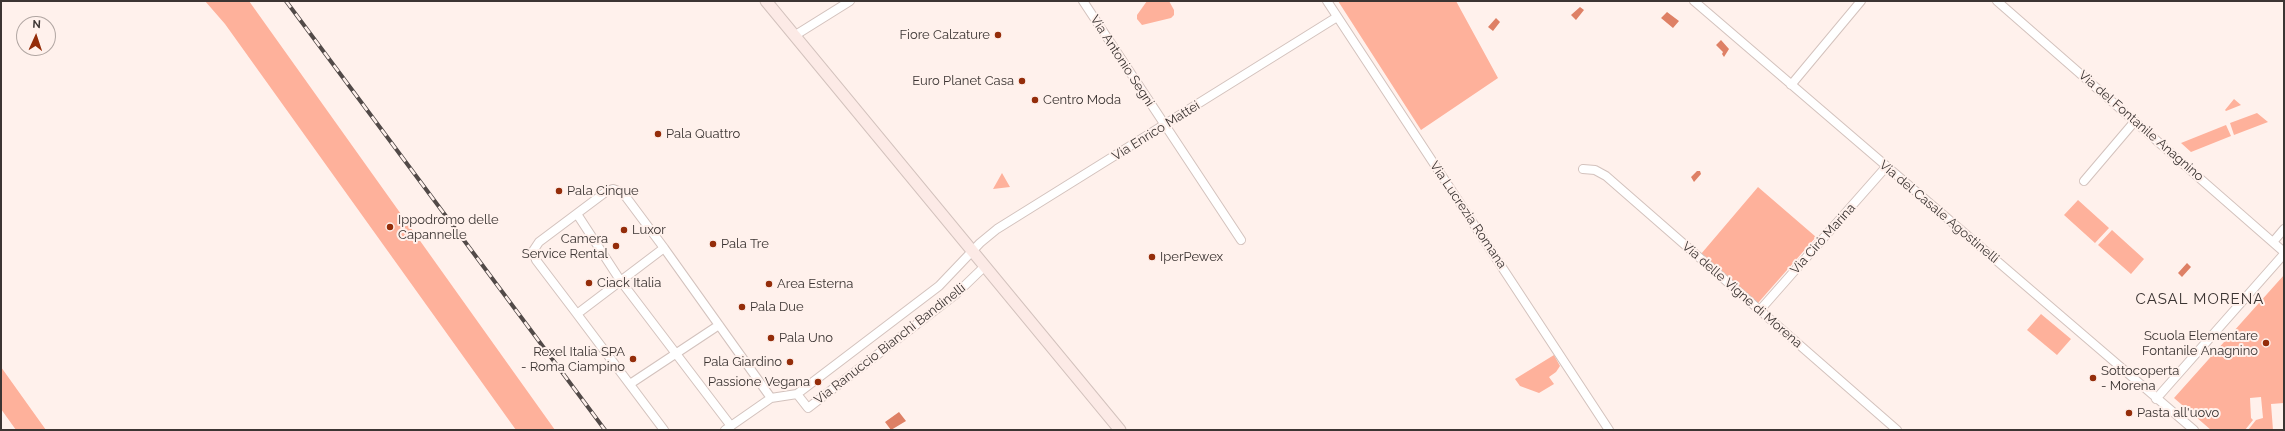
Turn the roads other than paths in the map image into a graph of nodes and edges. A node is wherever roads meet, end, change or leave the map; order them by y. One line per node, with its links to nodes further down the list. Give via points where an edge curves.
1 (766, 1): 9 (street)
2 (850, 1): 9 (street)
3 (1083, 1): 12 (street, Via Antonio Segni)
4 (1327, 1): 8 (street, Via Lucrezia Romana)
5 (1694, 1): 10 (street, Via del Casale Agostinelli)
6 (1861, 1): 10 (street)
7 (1998, 1): 11 (street, Via del Fontanile Anagnino)
8 (1337, 17): 12 (street, Via Enrico Mattei); 37 (street, Via Lucrezia Romana)
9 (794, 36): 21 (street)
10 (1791, 85): 13 (street, Via del Casale Agostinelli)
11 (2135, 121): 15 (street); 19 (street, Via del Fontanile Anagnino)
12 (1165, 126): 18 (street, Via Antonio Segni); 21 (street, Via Enrico Mattei, via 997,229)
13 (1886, 167): 25 (street, Via Cirò Marina); 32 (street, Via del Casale Agostinelli)
14 (1583, 169): 25 (street, Via delle Vigne di Morena, via 1596,170 1606,176)
15 (2084, 181)
16 (577, 214): 20 (street, via 609,190 618,190); 24 (street, Via Ranuccio Bianchi Bandinelli); 26 (street, via 537,244 533,251 537,262)
17 (2284, 229): 19 (street)
18 (1241, 240)
19 (2273, 242): 22 (street, Via del Fontanile Anagnino)
20 (664, 248): 24 (street); 27 (street)
21 (974, 250): 23 (street); 30 (street, Via Ranuccio Bianchi Bandinelli, via 939,286)
22 (2284, 253): 32 (street)
23 (985, 266): 30 (street, Via Ranuccio Bianchi Bandinelli, via 952,297 808,408); 36 (street)
24 (620, 280): 26 (street); 28 (street, Via Ranuccio Bianchi Bandinelli)
25 (1760, 310): 38 (street, Via delle Vigne di Morena)
26 (576, 314): 29 (street)
27 (719, 325): 28 (street); 31 (street)
28 (676, 354): 29 (street); 34 (street, Via Ranuccio Bianchi Bandinelli)
29 (630, 384): 35 (street)
30 (797, 394): 31 (street, Via Ranuccio Bianchi Bandinelli)
31 (771, 398): 34 (street, Via Ranuccio Bianchi Bandinelli)
32 (2156, 399): 33 (street, Via del Casale Agostinelli)
33 (2187, 427): 39 (street, Via del Casale Agostinelli)
34 (728, 428)
35 (664, 430)
36 (1120, 430)
37 (1609, 430)
38 (1897, 430)
39 (2194, 430)

